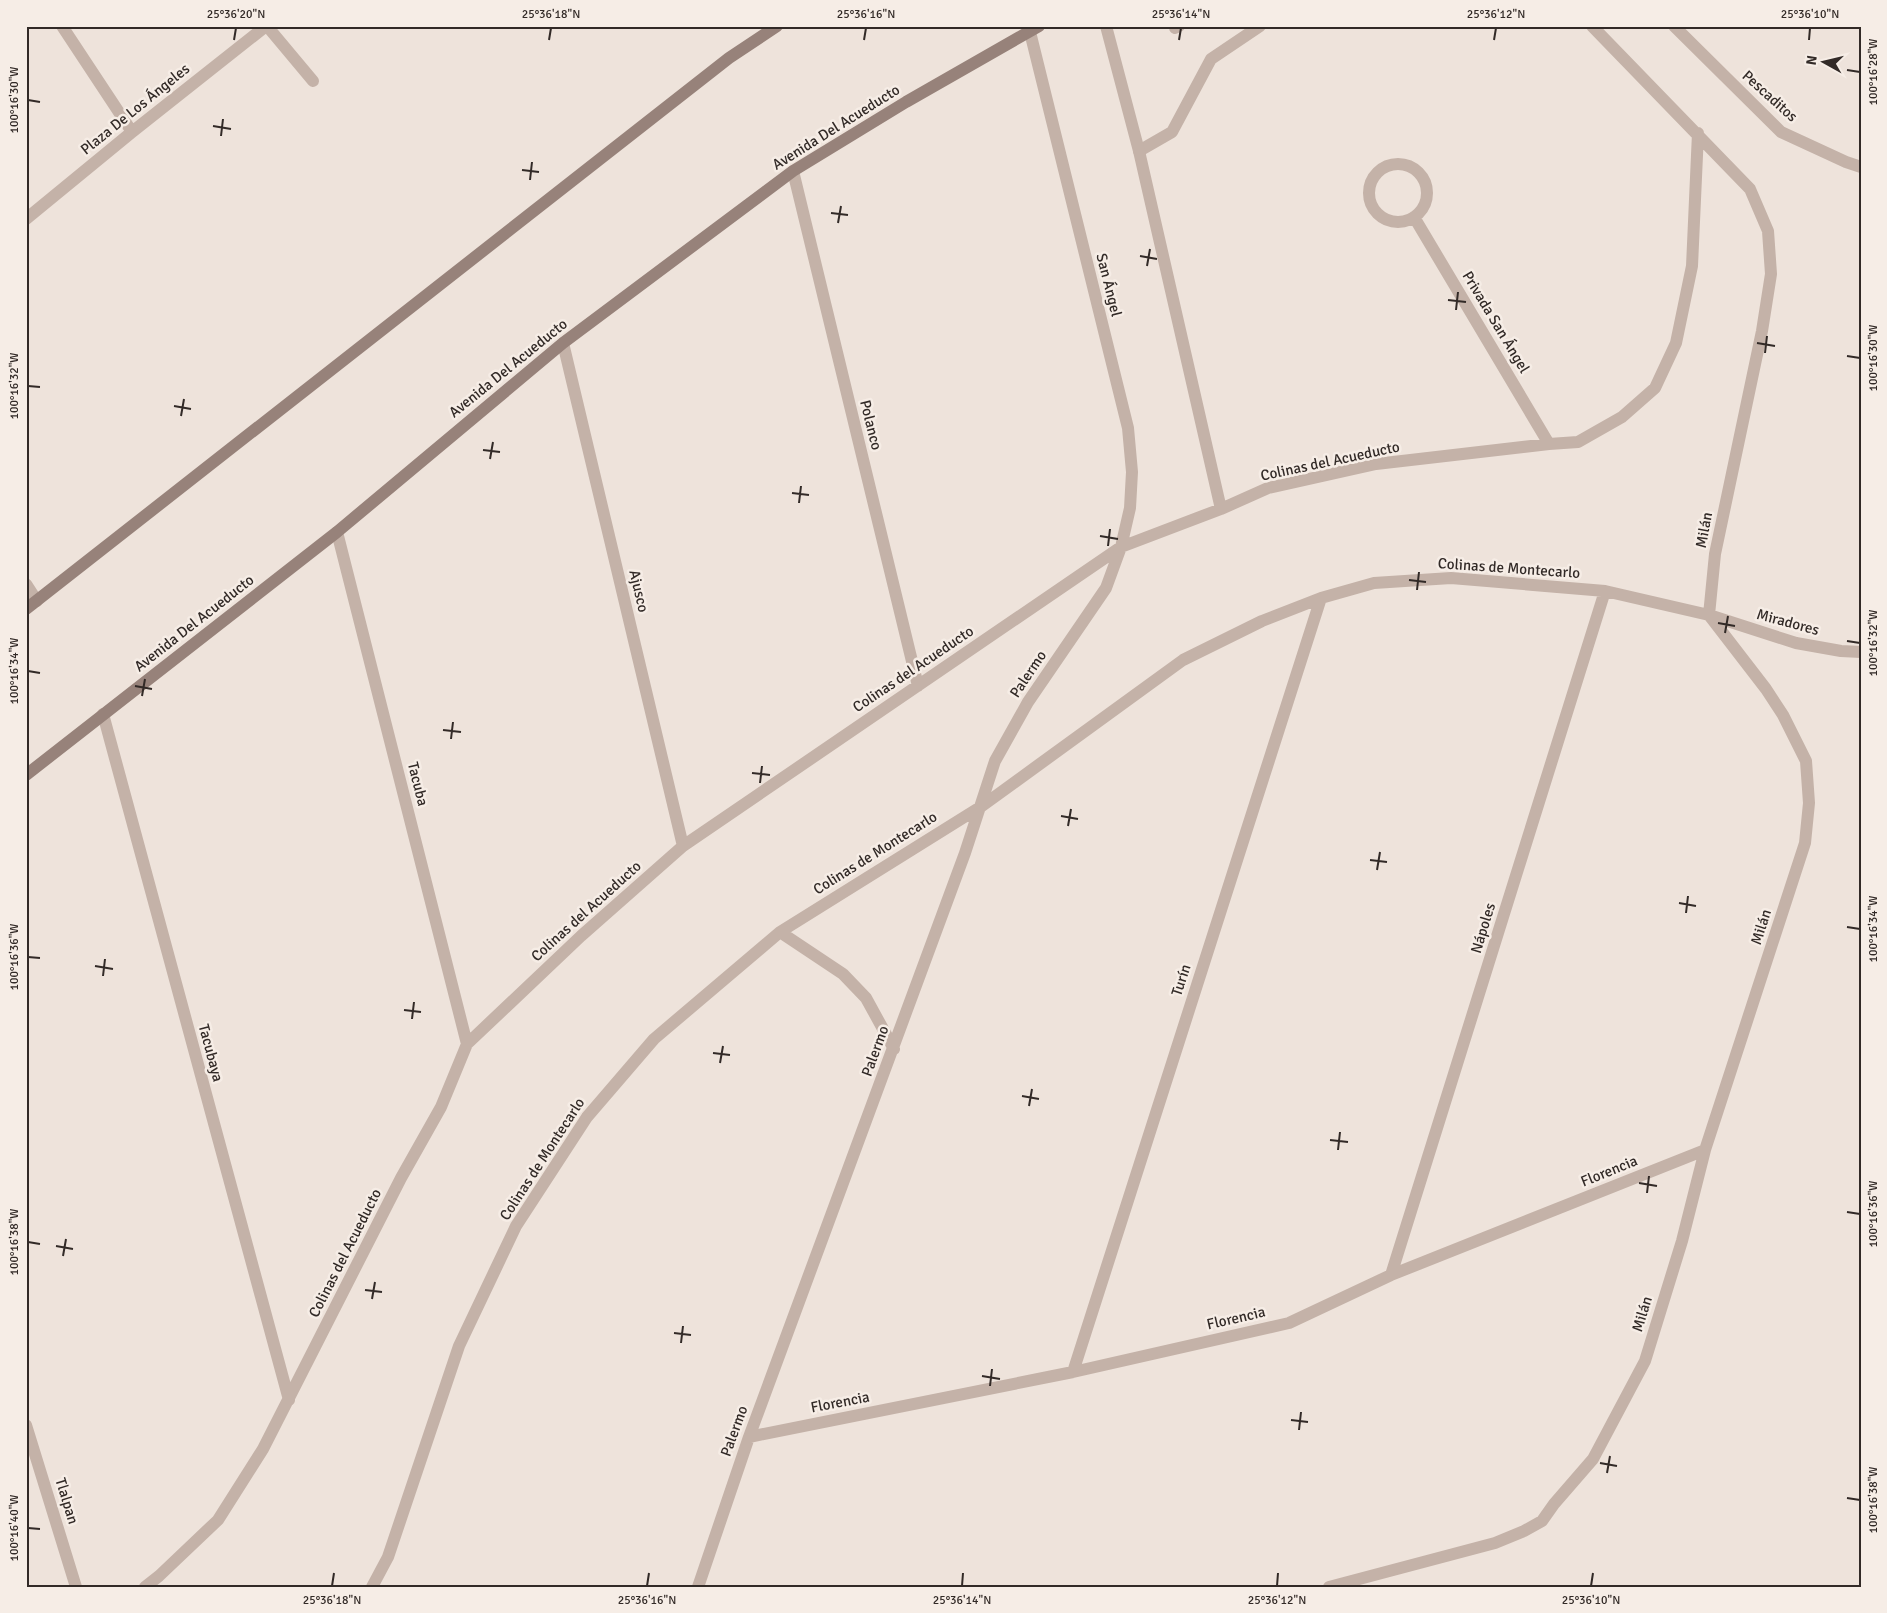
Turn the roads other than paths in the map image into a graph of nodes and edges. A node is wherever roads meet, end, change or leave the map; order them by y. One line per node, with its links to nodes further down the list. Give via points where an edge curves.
1 (62, 26): 10 (street)
2 (266, 26): 9 (street); 10 (street, Plaza De Los Ángeles)
3 (777, 26): 25 (street, via 729,58)
4 (1106, 26): 12 (street)
5 (1260, 26): 12 (street, via 1211,59 1172,132)
6 (1592, 26): 11 (street)
7 (1674, 26): 13 (street, Pescaditos, via 1781,132)
8 (1034, 28): 14 (street, Avenida Del Acueducto); 21 (street, San Ángel, via 1128,428 1132,472 1130,508)
9 (313, 81)
10 (132, 132): 16 (street, Plaza De Los Ángeles)
11 (1698, 134): 18 (street, Colinas del Acueducto, via 1692,266 1676,343 1655,388 1622,417 1578,442); 27 (street, Milán, via 1750,189 1768,231 1771,274 1715,554)
12 (1139, 151): 19 (street)
13 (1861, 167)
14 (793, 171): 17 (street, Avenida Del Acueducto); 29 (street, Polanco)
15 (1414, 217): 15 (street, via 1426,199 1422,176 1404,164 1392,164 1381,169 1369,187 1373,209 1392,222); 18 (street, Privada San Ángel)
16 (26, 219)
17 (563, 343): 20 (street, Avenida Del Acueducto); 33 (street, Ajusco)
18 (1550, 444): 19 (street, Colinas del Acueducto, via 1376,464 1268,488)
19 (1221, 509): 21 (street, Colinas del Acueducto)
20 (337, 532): 30 (street, Avenida Del Acueducto); 35 (street, Tacuba)
21 (1121, 547): 29 (street, Colinas del Acueducto); 32 (street, Palermo, via 1106,588 1028,702 995,761)
22 (26, 584): 25 (street)
23 (1605, 591): 24 (street, Colinas de Montecarlo, via 1451,578 1374,583); 27 (street, Colinas de Montecarlo); 38 (street, Nápoles)
24 (1321, 598): 32 (street, Colinas de Montecarlo, via 1262,621 1183,660); 39 (street, Turín)
25 (37, 601): 26 (street)
26 (26, 609)
27 (1709, 616): 28 (street, Miradores, via 1796,643 1840,652); 37 (street, Milán, via 1783,715 1806,761 1809,803 1804,843)
28 (1861, 652)
29 (918, 686): 33 (street, Colinas del Acueducto)
30 (102, 714): 31 (street, Avenida Del Acueducto); 40 (street, Tacubaya)
31 (26, 775)
32 (982, 806): 34 (street, Colinas de Montecarlo); 36 (street, Palermo)
33 (683, 846): 35 (street, Colinas del Acueducto, via 581,936)
34 (780, 932): 36 (street, via 843,974 866,998); 45 (street, Colinas de Montecarlo, via 654,1039 587,1117 516,1226 459,1346 388,1557)
35 (467, 1044): 40 (street, Colinas del Acueducto, via 441,1107 401,1178)
36 (894, 1049): 42 (street, Palermo)
37 (1705, 1150): 38 (street, Florencia); 47 (street, Milán, via 1682,1241 1645,1361 1593,1459 1542,1521 1495,1543)
38 (1391, 1275): 39 (street, Florencia, via 1289,1323)
39 (1073, 1372): 42 (street, Florencia)
40 (289, 1400): 44 (street, Colinas del Acueducto, via 263,1449 218,1520)
41 (26, 1425): 43 (street, Tlalpan)
42 (748, 1437): 46 (street, Palermo)
43 (76, 1587)
44 (145, 1587)
45 (372, 1587)
46 (698, 1587)
47 (1329, 1587)

